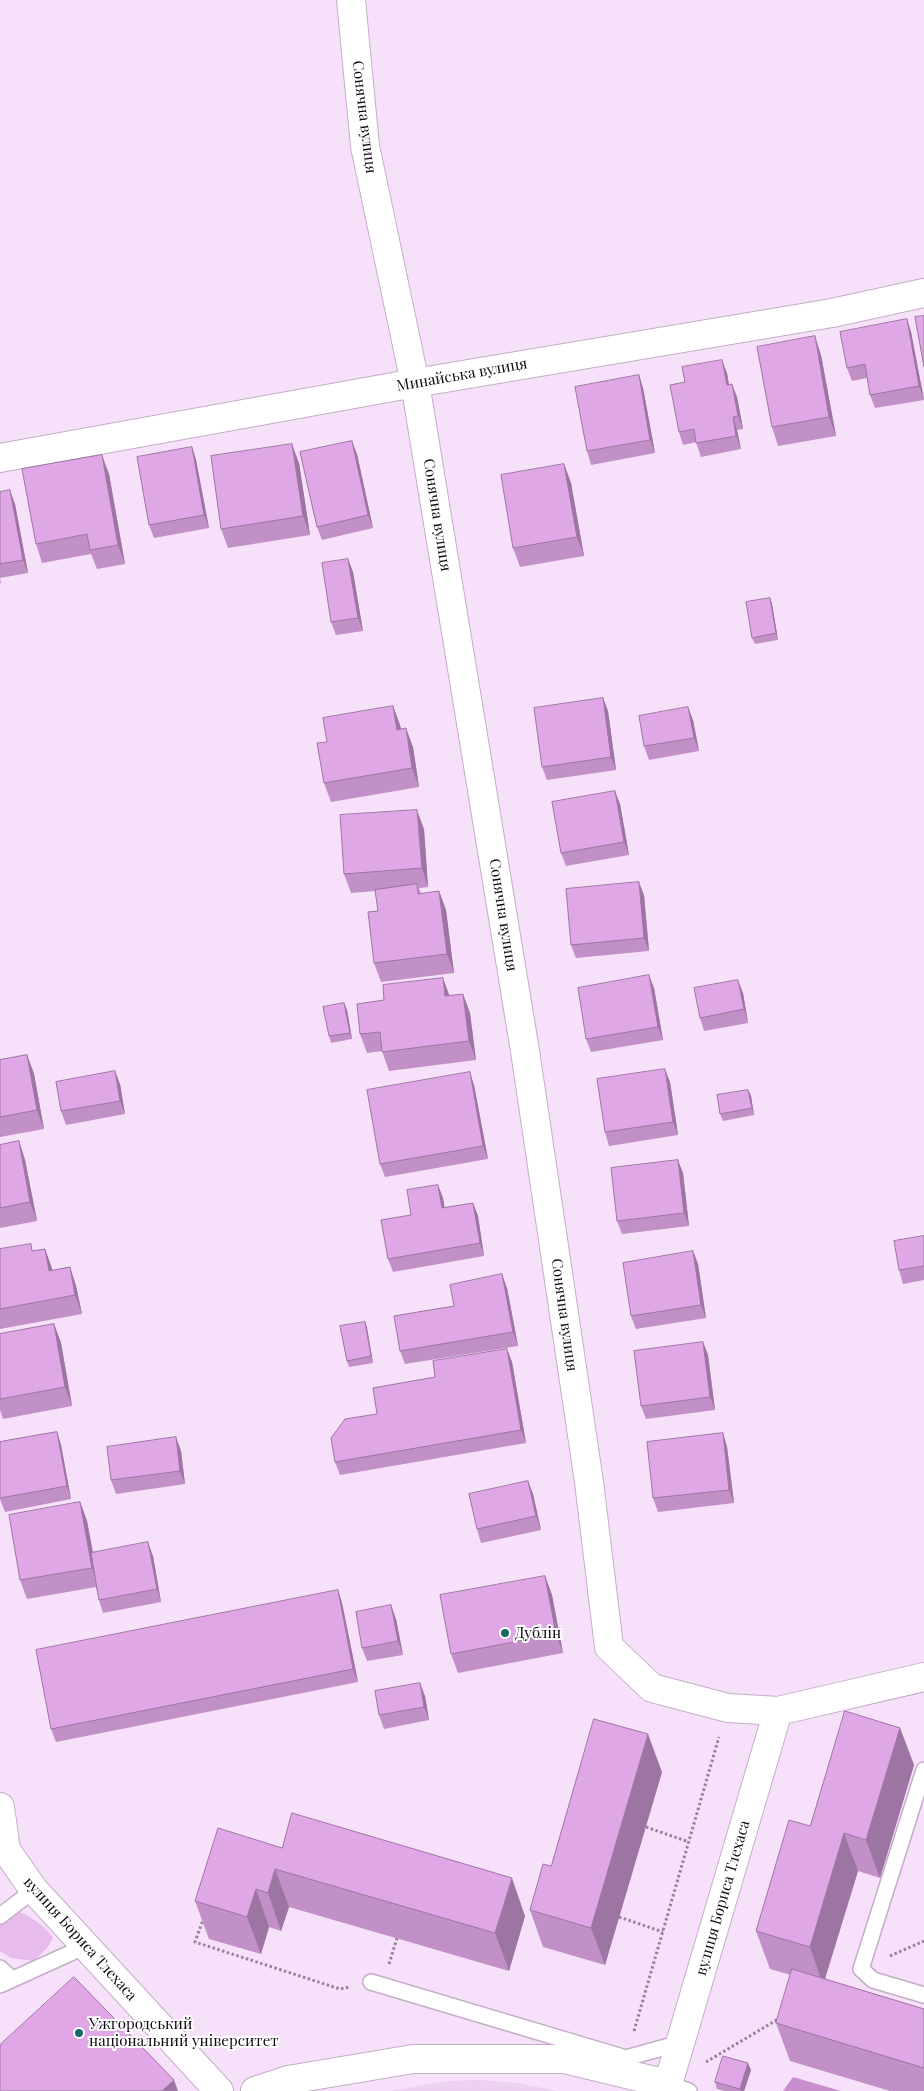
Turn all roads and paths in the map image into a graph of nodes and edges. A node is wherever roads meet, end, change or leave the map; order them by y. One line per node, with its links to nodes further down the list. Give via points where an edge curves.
1 (351, 0): 3 (street, Сонячна вулиця, via 365,146)
2 (924, 293): 3 (street, Минайська вулиця, via 832,313)
3 (415, 383): 4 (street, Минайська вулиця); 6 (street, Сонячна вулиця, via 525,1051 589,1482 609,1647 652,1688)
4 (0, 458)
5 (924, 1677): 7 (street, Сонячна вулиця)
6 (728, 1708): 7 (street, Сонячна вулиця); 11 (path)
7 (778, 1711): 25 (street, вулиця Бориса Тлехаса)
8 (924, 1770): 20 (lane)
9 (0, 1807): 12 (street, вулиця Бориса Тлехаса, via 6,1850)
10 (646, 1827): 11 (path)
11 (689, 1842): 16 (path)
12 (34, 1890): 14 (lane); 18 (street, вулиця Бориса Тлехаса)
13 (207, 1909): 22 (path, via 195,1942 340,1989)
14 (0, 1916)
15 (619, 1917): 16 (path)
16 (663, 1932): 26 (path)
17 (924, 1941): 20 (path)
18 (86, 1946): 21 (lane); 28 (street, вулиця Бориса Тлехаса)
19 (0, 1968): 21 (lane)
20 (861, 1969): 23 (lane, via 873,1980)
21 (6, 1982)
22 (372, 1982): 26 (lane)
23 (924, 1995)
24 (786, 2014): 27 (path)
25 (680, 2043): 26 (lane); 27 (street, вулиця Бориса Тлехаса)
26 (623, 2062): 27 (street); 29 (street, via 413,2059 288,2080)
27 (674, 2089)
28 (218, 2091)
29 (256, 2091)

